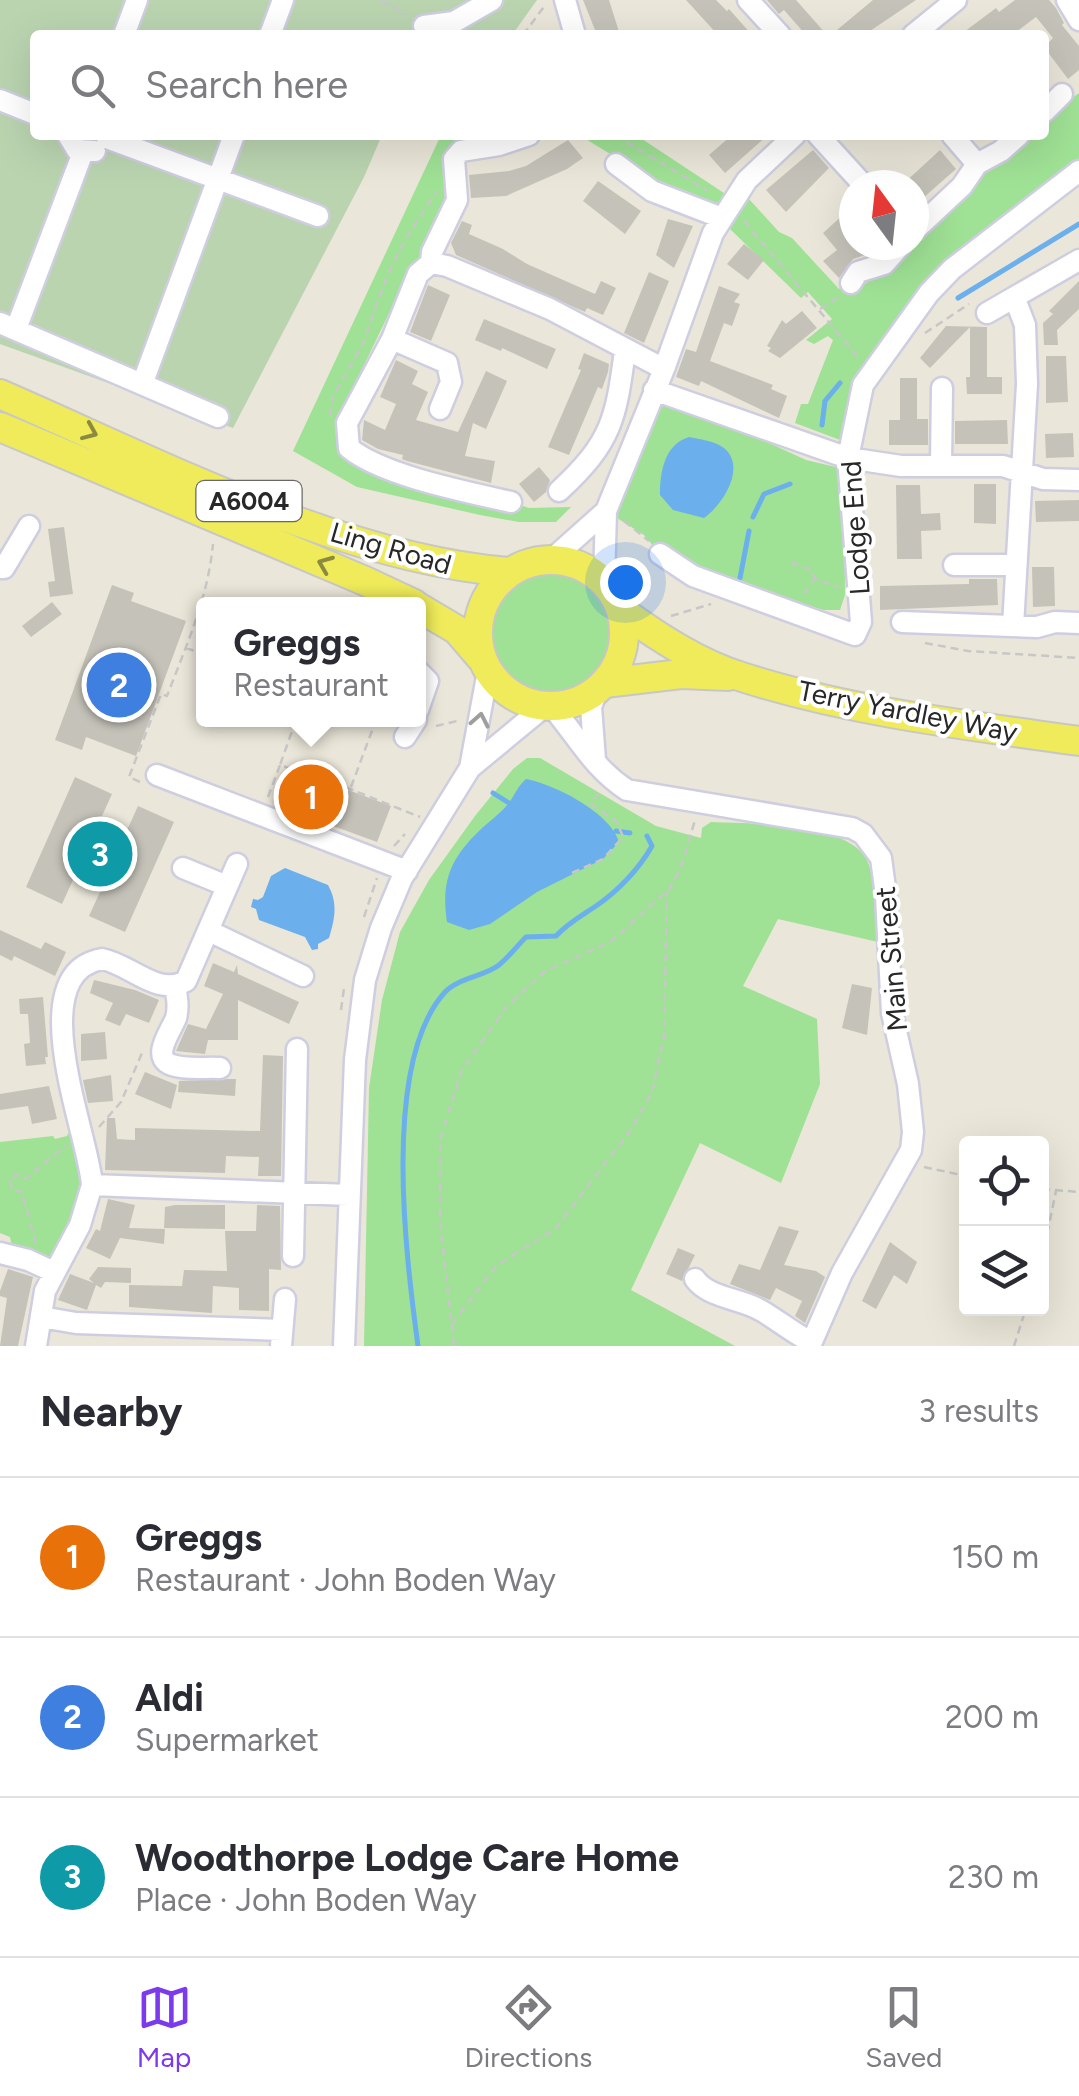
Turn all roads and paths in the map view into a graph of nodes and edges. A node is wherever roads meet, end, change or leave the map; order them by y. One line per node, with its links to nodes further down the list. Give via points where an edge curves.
1 (136, 0): 11 (street)
2 (283, 0): 12 (street)
3 (492, 0): 10 (street, via 454,22)
4 (548, 0): 13 (path)
5 (565, 0): 14 (street)
6 (748, 0): 15 (street)
7 (1067, 0): 9 (street)
8 (947, 2): 16 (street)
9 (1079, 20)
10 (424, 26)
11 (126, 30)
12 (272, 30)
13 (527, 30)
14 (574, 30)
15 (775, 30)
16 (918, 30)
17 (1062, 94): 19 (street)
18 (0, 100): 20 (street)
19 (1049, 107)
20 (30, 112)
21 (70, 140): 31 (street)
22 (106, 140): 31 (street, via 97,151)
23 (116, 140): 36 (street)
24 (232, 140): 36 (street)
25 (514, 140): 42 (street, via 461,151 454,159 457,200)
26 (621, 140): 37 (path)
27 (790, 140): 37 (street, via 746,180)
28 (823, 140): 34 (street)
29 (956, 140): 33 (street)
30 (1013, 140): 33 (street)
31 (83, 152): 46 (street)
32 (616, 164): 37 (street, via 652,190)
33 (977, 164): 39 (street)
34 (851, 170)
35 (1079, 171): 50 (street, Lodge End, via 952,269)
36 (217, 180): 38 (street); 51 (street)
37 (726, 211): 49 (street); 50 (path)
38 (318, 216)
39 (929, 217)
40 (887, 260): 43 (street, via 858,272)
41 (1079, 260): 44 (street)
42 (431, 263): 47 (street, via 418,274); 48 (street, via 550,310)
43 (851, 283)
44 (1015, 298): 45 (street); 60 (street, via 1025,324)
45 (987, 313)
46 (8, 326): 51 (street)
47 (392, 338): 55 (street, via 446,363 451,382); 63 (street, via 347,423 349,448 408,474)
48 (625, 350): 49 (street); 62 (street, via 617,409 606,433 592,460)
49 (664, 369): 53 (street)
50 (871, 373): 58 (street, Lodge End, via 857,405)
51 (142, 382): 56 (street)
52 (942, 388): 59 (street)
53 (654, 390): 58 (street); 64 (street)
54 (0, 394): 73 (main road, Ling Road / A6004, one-way to 73, via 344,536 468,569)
55 (440, 408)
56 (218, 417)
57 (0, 427): 77 (main road, Ling Road / A6004, one-way to 57)
58 (848, 458): 59 (street); 75 (street, Lodge End)
59 (941, 465): 60 (street)
60 (1021, 472): 61 (street); 71 (street)
61 (1079, 480)
62 (558, 491)
63 (511, 502)
64 (606, 511): 67 (path); 68 (street); 74 (street)
65 (29, 526): 72 (street)
66 (214, 534): 76 (path)
67 (660, 554): 75 (street, Lodge End, via 693,576 855,635)
68 (551, 560): 73 (main road, A6004); 74 (main road, via 581,566)
69 (791, 562): 75 (path)
70 (954, 565): 71 (street)
71 (1016, 565): 84 (street)
72 (0, 568)
73 (510, 572): 90 (main road, via 491,590 480,615)
74 (604, 582): 79 (main road)
75 (859, 595)
76 (204, 597)
77 (398, 597)
78 (721, 603): 85 (path, via 670,616)
79 (622, 611): 85 (main road, Terry Yardley Way); 92 (main road, via 621,656)
80 (426, 612): 90 (main road, Ling Road / A6004, via 457,630)
81 (196, 620): 87 (path)
82 (902, 622): 84 (street)
83 (1079, 623): 84 (street)
84 (1013, 626)
85 (662, 640): 91 (main road, Terry Yardley Way)
86 (914, 640): 89 (path, via 968,651)
87 (186, 648): 88 (path); 100 (path, via 129,777)
88 (196, 651)
89 (1079, 658)
90 (485, 665): 93 (main road, A6004, via 506,691); 98 (street, one-way to 90)
91 (739, 676): 92 (main road, Terry Yardley Way, via 681,674); 96 (main road, Terry Yardley Way, via 872,710)
92 (602, 686): 93 (main road, via 572,704); 99 (street, via 590,716)
93 (549, 706): 98 (street); 99 (street)
94 (294, 727): 97 (path)
95 (373, 727): 101 (path)
96 (1079, 741)
97 (280, 765): 101 (path); 103 (path, via 266,803 258,801)
98 (470, 768): 109 (street)
99 (603, 771): 102 (street, Main Street, via 627,790); 110 (path, via 591,804 617,822 623,837 603,859)
100 (152, 779): 103 (street)
101 (350, 788): 104 (path)
102 (700, 804): 112 (path); 123 (street, Main Street, via 852,828 880,858 892,1013 912,1106)
103 (254, 812): 106 (street)
104 (411, 814)
105 (408, 831): 106 (path)
106 (385, 862): 109 (street); 113 (path)
107 (237, 864): 111 (street)
108 (183, 868): 111 (street)
109 (407, 871): 132 (street, via 380,928 361,1002)
110 (572, 873)
111 (227, 886): 114 (street)
112 (667, 891): 141 (path, via 664,1036 652,1092 555,1229 498,1265); 141 (path, via 610,942 544,972 506,1007 461,1072 440,1158)
113 (361, 925)
114 (209, 931): 115 (street); 116 (street, via 192,972)
115 (303, 976)
116 (175, 986): 121 (street, via 176,1016 163,1059); 122 (street, via 102,958 71,980 63,1035)
117 (344, 988): 118 (path)
118 (341, 1008)
119 (297, 1049): 130 (street)
120 (143, 1050): 122 (path, via 121,1102)
121 (220, 1068)
122 (83, 1135): 126 (path, via 26,1180 14,1175); 127 (street)
123 (904, 1162): 124 (path); 143 (street, Main Street)
124 (959, 1174)
125 (0, 1184): 126 (path)
126 (9, 1184): 136 (path, via 21,1191)
127 (92, 1184): 130 (street); 136 (street, via 80,1225)
128 (1049, 1190): 129 (path)
129 (1056, 1191): 131 (path); 133 (path)
130 (294, 1192): 132 (street); 135 (street)
131 (1079, 1192)
132 (349, 1195): 145 (street)
133 (1049, 1226)
134 (0, 1253): 136 (street)
135 (293, 1256)
136 (48, 1269): 140 (street)
137 (694, 1279): 143 (street, via 761,1310)
138 (284, 1299): 142 (street)
139 (1023, 1316): 147 (path)
140 (40, 1317): 142 (street); 144 (street)
141 (451, 1326): 146 (path)
142 (281, 1338)
143 (810, 1344)
144 (36, 1346)
145 (344, 1346)
146 (454, 1346)
147 (1014, 1346)

